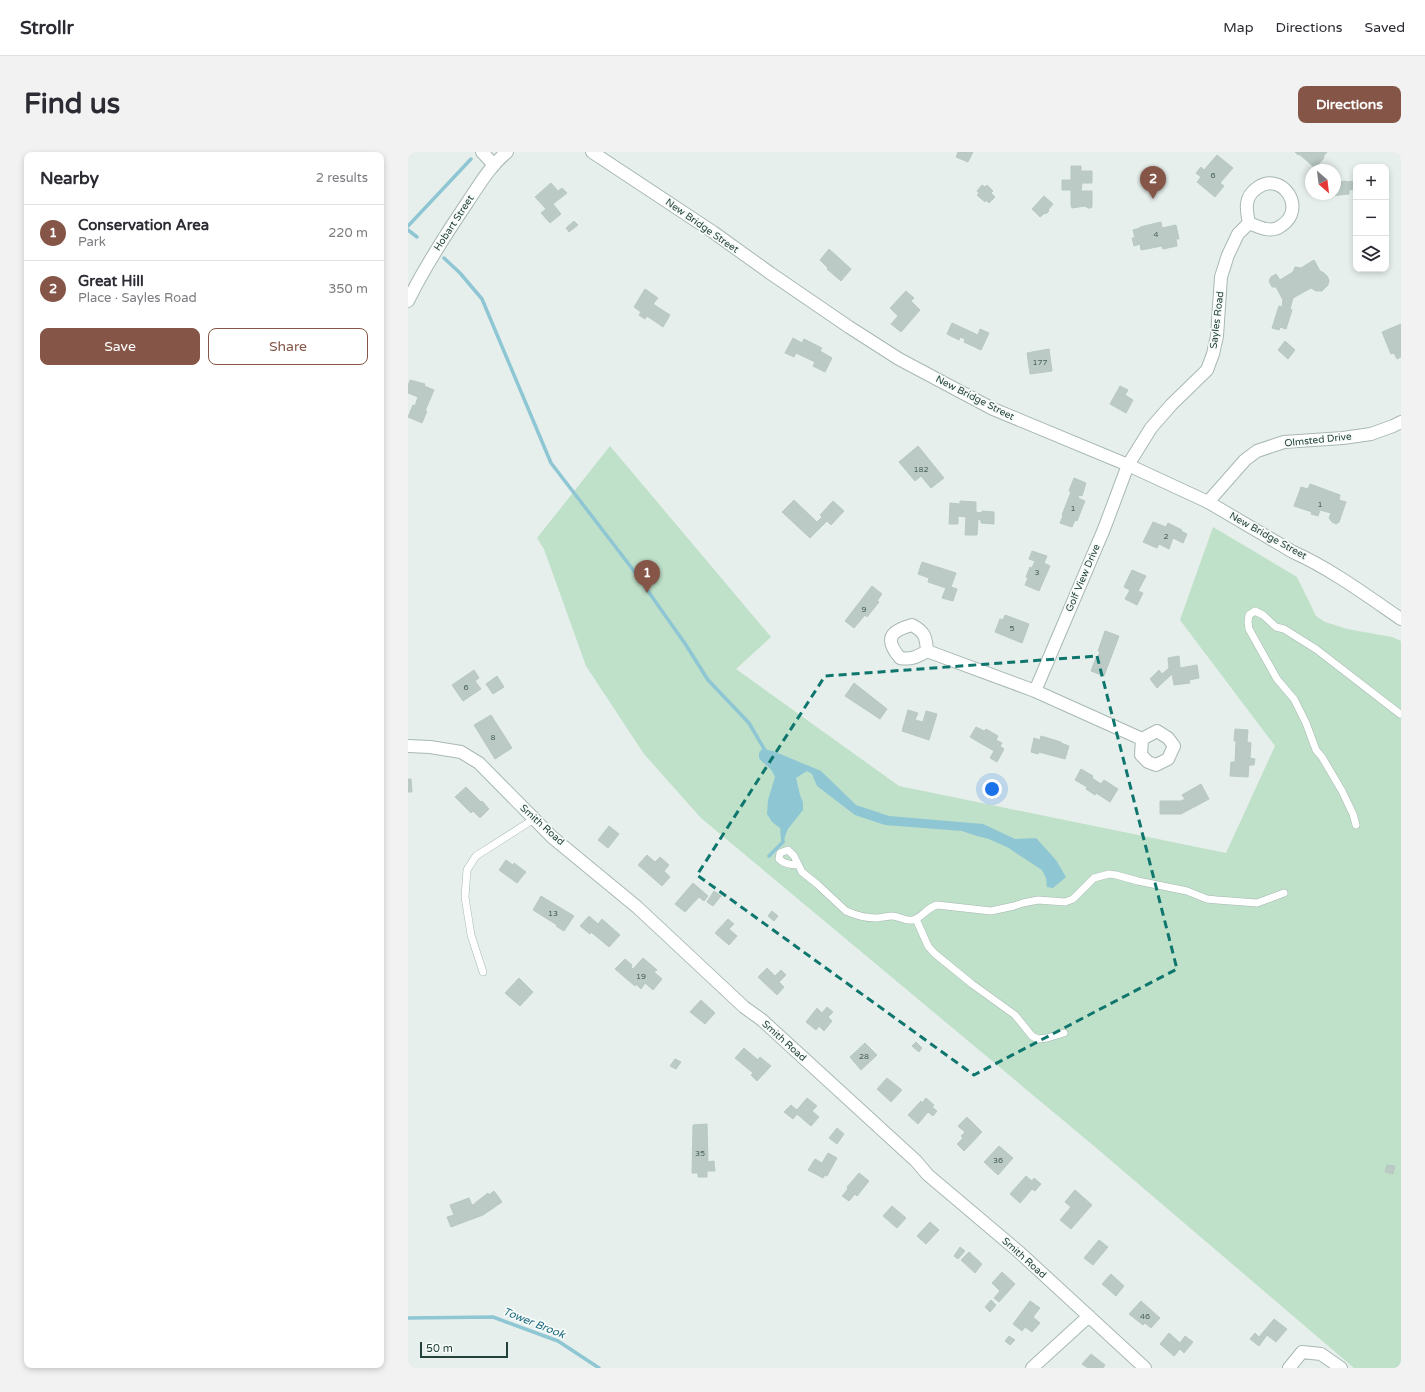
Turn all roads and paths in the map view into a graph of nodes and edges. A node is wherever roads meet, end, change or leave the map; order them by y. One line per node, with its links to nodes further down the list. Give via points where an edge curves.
1 (482, 152): 4 (street)
2 (508, 152): 4 (street, Hobart Street)
3 (592, 152): 8 (street, New Bridge Street, via 899,359 992,409)
4 (494, 165): 6 (street, Hobart Street, via 434,253)
5 (1249, 224): 8 (street, Sayles Road, via 1238,234 1228,255 1222,277 1217,336 1207,370 1151,428)
6 (408, 301)
7 (1401, 422): 9 (street, Olmsted Drive, via 1371,434 1284,442 1257,451 1245,460)
8 (1128, 465): 9 (street, New Bridge Street); 12 (street, Golf View Drive)
9 (1208, 502): 10 (street, New Bridge Street, via 1307,558)
10 (1401, 619)
11 (927, 651): 12 (street)
12 (1036, 691): 14 (street)
13 (1400, 714): 17 (lane, via 1316,649 1284,629 1276,627 1263,615 1255,611 1249,615 1249,629 1277,679 1294,699 1316,750 1342,791)
14 (1142, 739)
15 (408, 746): 16 (street, Smith Road, via 461,752 479,763)
16 (534, 819): 21 (lane, via 476,856 467,870 466,905 471,935); 23 (street, Smith Road, via 637,907 744,1007 762,1020 899,1145 928,1175 1019,1252)
17 (1356, 825)
18 (798, 865): 20 (lane, via 802,872 851,914 876,918 891,916)
19 (1284, 893): 20 (lane, via 1257,903 1216,900 1109,874 1094,878 1073,899 1065,902 1038,900 991,911 937,905 931,906)
20 (916, 919): 22 (lane, via 928,946 934,953 1015,1015 1032,1036 1038,1039)
21 (483, 972)
22 (1064, 1033)
23 (1089, 1316): 24 (street); 25 (street, Smith Road)
24 (1032, 1368)
25 (1145, 1368)
26 (1289, 1368): 27 (street, via 1302,1352 1321,1354)
27 (1340, 1368)

